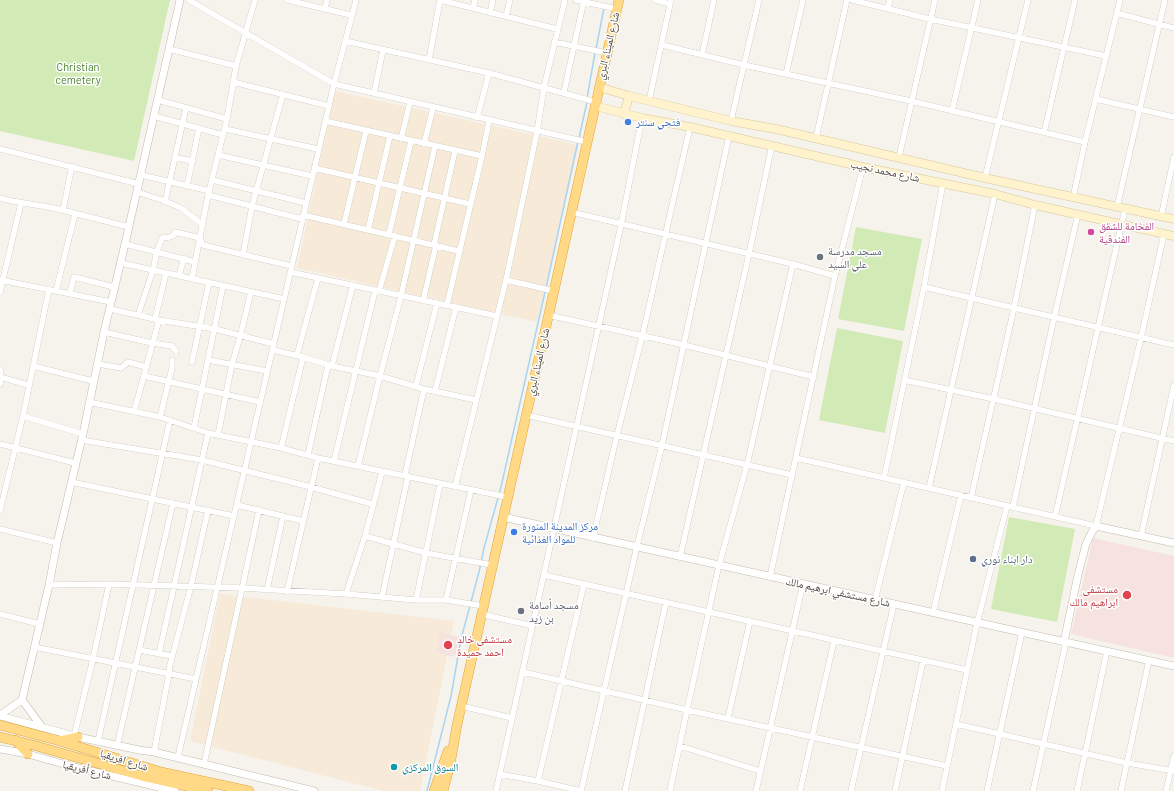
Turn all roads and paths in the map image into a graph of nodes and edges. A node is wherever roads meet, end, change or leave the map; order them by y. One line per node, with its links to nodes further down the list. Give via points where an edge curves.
1 (180, 0): 50 (street)
2 (189, 0): 43 (street)
3 (255, 0): 43 (street)
4 (287, 0): 27 (street)
5 (327, 0): 33 (street)
6 (356, 0): 36 (street)
7 (440, 0): 28 (street); 55 (street)
8 (475, 0): 31 (street)
9 (493, 0): 34 (street)
10 (510, 0): 37 (street)
11 (565, 0): 42 (street)
12 (576, 0): 26 (street)
13 (655, 0): 29 (street)
14 (714, 0): 53 (street)
15 (759, 0): 56 (street)
16 (803, 0): 59 (street)
17 (848, 0): 62 (street)
18 (852, 0): 32 (street)
19 (890, 0): 32 (street)
20 (935, 0): 38 (street)
21 (978, 0): 40 (street)
22 (1028, 0): 44 (street)
23 (1075, 0): 49 (street)
24 (1120, 0): 35 (street)
25 (1165, 0): 39 (street)
26 (584, 1): 30 (street); 48 (street)
27 (305, 2): 33 (street)
28 (458, 2): 31 (street)
29 (671, 2): 47 (street)
30 (618, 5): 52 (highway, شارع الميناء البري)
31 (473, 8): 34 (street)
32 (888, 8): 38 (street)
33 (325, 9): 36 (street)
34 (490, 12): 37 (street)
35 (1116, 14): 39 (street); 54 (street)
36 (351, 15): 45 (street)
37 (506, 16): 42 (street)
38 (930, 19): 40 (street); 72 (street)
39 (1160, 24): 41 (street); 78 (street)
40 (972, 28): 44 (street); 79 (street)
41 (1174, 28)
42 (558, 29): 46 (street)
43 (246, 33): 57 (street); 61 (street)
44 (1019, 38): 49 (street); 89 (street)
45 (345, 42): 51 (street); 61 (street)
46 (554, 42): 48 (street); 63 (street)
47 (662, 45): 53 (street); 71 (street)
48 (574, 46): 52 (street); 65 (street)
49 (1064, 47): 54 (street); 96 (street)
50 (169, 49): 57 (street); 70 (street)
51 (383, 50): 55 (street); 66 (street)
52 (607, 53): 64 (highway, شارع الميناء البري)
53 (702, 55): 56 (street)
54 (1106, 56): 69 (street)
55 (429, 60): 58 (street)
56 (744, 65): 59 (street); 88 (street)
57 (236, 66): 60 (street)
58 (489, 72): 63 (street); 83 (street)
59 (786, 74): 62 (street)
60 (233, 82): 67 (street); 85 (street)
61 (334, 84): 66 (street); 75 (street)
62 (828, 84): 72 (street); 100 (street)
63 (544, 87): 65 (street); 95 (street)
64 (599, 87): 68 (main road, شارع محمد نجيب); 74 (highway, شارع الميناء البري)
65 (564, 92): 74 (street)
66 (374, 93): 73 (street)
67 (283, 94): 75 (street); 99 (street)
68 (629, 96): 71 (main road, شارع محمد نجيب); 80 (main road)
69 (1096, 99): 78 (street); 104 (street)
70 (158, 100): 76 (street); 81 (street)
71 (649, 101): 88 (main road, شارع محمد نجيب)
72 (911, 101): 79 (street); 113 (street)
73 (410, 102): 77 (street); 101 (street)
74 (596, 104): 80 (main road, شارع محمد نجيب); 103 (highway, شارع الميناء البري)
75 (329, 106): 86 (street)
76 (186, 108): 85 (street); 90 (street)
77 (433, 108): 83 (street); 105 (street)
78 (1140, 109): 82 (street); 146 (street)
79 (952, 112): 89 (street)
80 (624, 114): 84 (main road, شارع محمد نجيب)
81 (154, 116): 90 (street); 121 (street)
82 (1174, 116)
83 (477, 118): 87 (street)
84 (642, 118): 91 (main road, شارع محمد نجيب); 157 (street)
85 (227, 119): 94 (street)
86 (325, 121): 93 (street); 109 (street)
87 (489, 121): 95 (street); 112 (street)
88 (731, 122): 100 (main road, شارع محمد نجيب)
89 (999, 122): 96 (street); 124 (street)
90 (182, 124): 92 (street); 115 (street)
91 (690, 127): 98 (main road, شارع محمد نجيب); 161 (street)
92 (199, 128): 94 (street); 116 (street)
93 (366, 131): 97 (street); 123 (street)
94 (224, 132): 99 (street); 111 (street)
95 (537, 132): 103 (street); 186 (street)
96 (1044, 132): 104 (street)
97 (390, 136): 101 (street); 129 (street)
98 (729, 136): 106 (main road, شارع محمد نجيب); 168 (street)
99 (270, 138): 109 (street); 117 (street)
100 (816, 138): 113 (main road, شارع محمد نجيب)
101 (401, 139): 102 (street)
102 (411, 141): 105 (street); 131 (street)
103 (587, 142): 148 (highway, شارع الميناء البري)
104 (1085, 142): 139 (street)
105 (424, 144): 107 (street)
106 (772, 145): 119 (main road, شارع محمد نجيب); 172 (street)
107 (435, 146): 110 (street); 135 (street)
108 (0, 149): 118 (street)
109 (318, 149): 120 (street)
110 (455, 151): 112 (street); 138 (street)
111 (218, 155): 117 (street); 125 (street)
112 (482, 156): 143 (street)
113 (899, 157): 124 (main road, شارع محمد نجيب)
114 (1174, 157): 152 (street)
115 (176, 158): 116 (street); 126 (street)
116 (193, 161): 130 (street)
117 (263, 164): 122 (street); 132 (street)
118 (72, 166): 128 (street); 147 (street)
119 (863, 166): 127 (main road, شارع محمد نجيب); 182 (street)
120 (314, 168): 122 (street); 123 (street)
121 (141, 175): 126 (street); 128 (street)
122 (312, 176): 142 (street)
123 (354, 178): 129 (street); 154 (street)
124 (986, 178): 139 (main road, شارع محمد نجيب)
125 (212, 180): 132 (street); 134 (street)
126 (170, 181): 130 (street); 140 (street)
127 (943, 183): 136 (main road, شارع محمد نجيب); 191 (street)
128 (139, 184): 133 (street)
129 (379, 184): 131 (street); 159 (street)
130 (187, 186): 134 (street)
131 (400, 188): 135 (street); 160 (street)
132 (256, 191): 142 (street); 145 (street)
133 (137, 192): 140 (street); 158 (street)
134 (209, 193): 145 (street); 156 (street)
135 (424, 194): 138 (street); 166 (street)
136 (995, 194): 144 (main road, شارع محمد نجيب); 201 (street)
137 (0, 198): 141 (street)
138 (445, 198): 143 (street); 169 (street)
139 (1073, 198): 146 (main road, شارع محمد نجيب)
140 (165, 202): 156 (street, via 181,208)
141 (21, 203): 147 (street); 185 (street)
142 (306, 203): 151 (street)
143 (470, 204): 171 (street)
144 (1035, 205): 150 (main road, شارع محمد نجيب); 207 (street)
145 (252, 206): 151 (street); 173 (street)
146 (1121, 208): 152 (main road, شارع محمد نجيب); 155 (street)
147 (63, 210): 149 (street)
148 (571, 212): 157 (street); 195 (highway, شارع الميناء البري)
149 (75, 214): 158 (street); 193 (street)
150 (1078, 214): 155 (main road, شارع محمد نجيب); 212 (street)
151 (303, 217): 154 (street); 178 (street)
152 (1161, 217): 153 (main road, شارع محمد نجيب)
153 (1174, 220)
154 (344, 224): 159 (street)
155 (1122, 224): 162 (main road, شارع محمد نجيب); 216 (street)
156 (203, 225): 165 (street)
157 (621, 225): 161 (street); 215 (street)
158 (129, 226): 167 (street)
159 (368, 230): 160 (street)
160 (388, 234): 163 (street)
161 (664, 234): 168 (street); 220 (street)
162 (1164, 234): 164 (main road, شارع محمد نجيب); 221 (street)
163 (395, 236): 166 (street); 194 (street)
164 (1174, 236)
165 (200, 238): 170 (street, via 175,232 170,237 162,238); 173 (street, via 202,245); 175 (street)
166 (414, 240): 169 (street); 199 (street)
167 (125, 244): 170 (street); 176 (street)
168 (706, 244): 172 (street); 224 (street)
169 (435, 245): 171 (street); 202 (street)
170 (157, 251): 174 (street); 179 (street)
171 (459, 251): 205 (street)
172 (749, 254): 177 (street); 229 (street)
173 (243, 255): 178 (street)
174 (184, 258): 175 (street); 181 (street)
175 (195, 262): 184 (street)
176 (121, 263): 179 (street); 190 (street)
177 (793, 264): 182 (street); 238 (street)
178 (291, 269): 183 (street); 200 (street)
179 (153, 270): 180 (street); 209 (street)
180 (166, 273): 181 (street); 213 (street)
181 (179, 276): 184 (street)
182 (835, 276): 245 (street)
183 (318, 278): 188 (street); 228 (street)
184 (192, 279): 187 (street)
185 (1, 280): 192 (street); 196 (street)
186 (506, 280): 195 (street); 211 (street)
187 (210, 282): 189 (street); 214 (street)
188 (353, 285): 194 (street); 237 (street)
189 (223, 286): 197 (street); 217 (street)
190 (114, 287): 198 (street, via 74,277); 203 (street)
191 (924, 287): 201 (street); 247 (street)
192 (49, 289): 193 (street); 236 (street)
193 (56, 290): 198 (street)
194 (377, 291): 199 (street); 242 (street)
195 (554, 291): 210 (highway, شارع الميناء البري)
196 (0, 292)
197 (251, 292): 200 (street); 219 (street)
198 (70, 293): 203 (street)
199 (401, 296): 202 (street); 244 (street)
200 (284, 299): 223 (street)
201 (972, 299): 207 (street); 255 (street)
202 (423, 301): 204 (street)
203 (111, 302): 208 (street)
204 (437, 304): 205 (street); 252 (street)
205 (447, 305): 206 (street)
206 (456, 307): 211 (street); 256 (street)
207 (1014, 308): 212 (street); 258 (street)
208 (110, 310): 209 (street); 218 (street)
209 (138, 315): 213 (street)
210 (548, 315): 215 (street); 264 (highway, شارع الميناء البري)
211 (497, 316): 259 (street)
212 (1054, 318): 216 (street); 262 (street)
213 (157, 320): 214 (street); 222 (street)
214 (200, 326): 217 (street); 233 (street)
215 (599, 327): 220 (street); 269 (street)
216 (1097, 328): 221 (street); 267 (street)
217 (215, 329): 219 (street); 232 (street)
218 (104, 332): 222 (street); 234 (street)
219 (240, 336): 223 (street); 235 (street)
220 (642, 337): 224 (street); 274 (street)
221 (1141, 338): 225 (street); 271 (street)
222 (152, 344): 227 (street, via 172,346); 239 (street)
223 (274, 344): 226 (street)
224 (684, 345): 229 (street); 280 (street)
225 (1174, 345)
226 (272, 350): 228 (street); 241 (street)
227 (176, 351)
228 (297, 355): 230 (street)
229 (726, 355): 238 (street); 285 (street)
230 (303, 357): 237 (street); 282 (street)
231 (172, 360): 249 (street)
232 (208, 360): 235 (street); 253 (street)
233 (192, 362)
234 (98, 364): 239 (street, via 121,368 128,362); 248 (street)
235 (232, 364): 241 (street); 257 (street)
236 (33, 366): 248 (street); 251 (street)
237 (330, 366): 242 (street); 284 (street)
238 (770, 366): 245 (street); 291 (street)
239 (146, 367): 243 (street)
240 (0, 369): 246 (street)
241 (267, 371): 261 (street)
242 (356, 371): 244 (street); 289 (street)
243 (144, 376): 249 (street); 263 (street)
244 (380, 376): 252 (street); 292 (street)
245 (814, 377): 287 (street)
246 (0, 379): 251 (street)
247 (904, 380): 255 (street); 297 (street)
248 (93, 381): 260 (street)
249 (169, 382): 253 (street); 266 (street)
250 (1174, 384): 276 (street)
251 (28, 385): 265 (street)
252 (416, 386): 254 (street)
253 (202, 388): 257 (street); 270 (street)
254 (424, 389): 256 (street); 296 (street)
255 (952, 390): 258 (street); 303 (street)
256 (435, 391): 259 (street)
257 (226, 394): 261 (street); 273 (street)
258 (994, 399): 262 (street); 307 (street)
259 (476, 400): 302 (street)
260 (89, 402): 263 (street); 275 (street)
261 (260, 402): 278 (street)
262 (1035, 408): 267 (street); 312 (street)
263 (134, 412): 266 (street)
264 (526, 415): 269 (street); 306 (highway, شارع الميناء البري)
265 (23, 416): 275 (street); 281 (street)
266 (160, 417): 268 (street)
267 (1077, 418): 271 (street); 320 (street)
268 (170, 420): 270 (street); 283 (street)
269 (577, 426): 274 (street); 324 (street)
270 (194, 428): 272 (street)
271 (1119, 428): 276 (street); 322 (street)
272 (208, 432): 273 (street); 288 (street)
273 (218, 434): 278 (street)
274 (617, 435): 280 (street); 327 (street)
275 (82, 437): 283 (street); 290 (street)
276 (1162, 438): 277 (street); 326 (street)
277 (1174, 441)
278 (250, 442): 282 (street); 293 (street)
279 (0, 444): 281 (street)
280 (662, 446): 285 (street); 331 (street)
281 (14, 448): 290 (street); 316 (street)
282 (281, 448): 284 (street)
283 (161, 454): 288 (street); 308 (street)
284 (308, 455): 286 (street)
285 (703, 455): 291 (street); 333 (street)
286 (318, 458): 289 (street); 301 (street)
287 (796, 458): 295 (street); 297 (street)
288 (202, 460): 293 (street); 313 (street)
289 (334, 461): 292 (street)
290 (75, 463): 298 (street)
291 (747, 465): 295 (street); 336 (street)
292 (358, 466): 294 (street)
293 (245, 471): 301 (street); 311 (street)
294 (382, 472): 296 (street); 310 (street)
295 (792, 475): 338 (street)
296 (407, 476): 300 (street); 329 (street)
297 (884, 478): 299 (street)
298 (71, 482): 308 (street); 328 (street)
299 (904, 482): 303 (street); 356 (street)
300 (440, 484): 302 (street); 332 (street)
301 (311, 487): 310 (street); 321 (street)
302 (455, 487): 304 (street)
303 (929, 488): 305 (street)
304 (471, 490): 306 (street); 334 (street)
305 (961, 496): 307 (street); 361 (street)
306 (507, 497): 319 (highway, شارع الميناء البري)
307 (971, 498): 312 (street)
308 (152, 499): 309 (street); 340 (street)
309 (173, 503): 313 (street); 344 (street)
310 (372, 504): 325 (street)
311 (237, 505): 315 (street); 317 (street)
312 (1010, 506): 320 (street); 364 (street)
313 (191, 507): 314 (street); 345 (street)
314 (208, 510): 317 (street); 346 (street)
315 (259, 510): 318 (street); 348 (street)
316 (0, 511)
317 (234, 516): 347 (street)
318 (283, 516): 321 (street); 349 (street)
319 (503, 517): 324 (street, شارع مستشفي ابرهيم مالك); 335 (highway, شارع الميناء البري)
320 (1055, 517): 322 (street)
321 (303, 521): 350 (street)
322 (1096, 526): 326 (street); 370 (street, via 1086,544)
323 (0, 528): 328 (street)
324 (554, 529): 327 (street, شارع مستشفي ابرهيم مالك); 337 (street)
325 (365, 536): 329 (street); 351 (street)
326 (1141, 536): 330 (street)
327 (593, 538): 331 (street, شارع مستشفي ابرهيم مالك)
328 (57, 543): 343 (street)
329 (393, 544): 332 (street); 353 (street)
330 (1174, 544)
331 (637, 546): 333 (street, شارع مستشفي ابرهيم مالك); 352 (street)
332 (426, 553): 334 (street); 354 (street)
333 (680, 557): 336 (street, شارع مستشفي ابرهيم مالك)
334 (455, 559): 335 (street); 355 (street)
335 (492, 565): 359 (highway, شارع الميناء البري)
336 (719, 565): 338 (street, شارع مستشفي ابرهيم مالك); 360 (street)
337 (544, 575): 341 (street); 366 (street)
338 (770, 577): 342 (street, شارع مستشفي ابرهيم مالك)
339 (109, 584): 340 (street); 343 (street); 377 (street)
340 (133, 584): 344 (street); 380 (street)
341 (584, 584): 352 (street); 387 (street)
342 (803, 584): 356 (street, شارع مستشفي ابرهيم مالك); 367 (street)
343 (48, 585): 365 (street)
344 (154, 585): 345 (street); 372 (street)
345 (174, 586): 346 (street); 375 (street)
346 (191, 586): 347 (street); 376 (street)
347 (217, 587): 348 (street); 386 (street)
348 (241, 588): 349 (street); 419 (street)
349 (268, 590): 350 (street)
350 (287, 592): 351 (street)
351 (346, 594): 353 (street)
352 (626, 594): 357 (street); 388 (street)
353 (382, 597): 354 (street)
354 (416, 600): 355 (street)
355 (446, 600): 359 (street)
356 (875, 600): 358 (street, شارع مستشفي ابرهيم مالك)
357 (666, 602): 360 (street); 389 (street)
358 (894, 604): 361 (street, شارع مستشفي ابرهيم مالك); 374 (street)
359 (482, 610): 366 (street); 391 (highway, شارع الميناء البري)
360 (709, 612): 363 (street); 392 (street)
361 (933, 613): 364 (street, شارع مستشفي ابرهيم مالك)
362 (0, 614): 365 (street)
363 (750, 621): 367 (street); 395 (street)
364 (977, 622): 368 (street, شارع مستشفي ابرهيم مالك); 383 (street)
365 (39, 624): 371 (street)
366 (533, 626): 384 (street)
367 (792, 631): 369 (street); 399 (street)
368 (1022, 632): 370 (street, شارع مستشفي ابرهيم مالك); 400 (street)
369 (834, 640): 374 (street); 402 (street)
370 (1065, 642): 373 (street, شارع مستشفي ابرهيم مالك); 407 (street)
371 (34, 647): 377 (street); 390 (street)
372 (139, 650): 375 (street); 382 (street)
373 (1107, 651): 378 (street, شارع مستشفي ابرهيم مالك); 413 (street)
374 (883, 652): 379 (street); 410 (street)
375 (159, 654): 376 (street)
376 (172, 656): 385 (street)
377 (94, 659): 380 (street); 401 (street)
378 (1149, 660): 381 (street, شارع مستشفي ابرهيم مالك); 418 (street)
379 (923, 661): 383 (street); 415 (street)
380 (115, 663): 382 (street); 406 (street)
381 (1174, 666)
382 (135, 667): 385 (street); 408 (street)
383 (967, 670): 396 (street)
384 (523, 672): 387 (street); 394 (street)
385 (169, 674): 386 (street); 412 (street)
386 (196, 679): 417 (street)
387 (561, 681): 388 (street); 425 (street)
388 (604, 690): 389 (street); 434 (street)
389 (645, 699): 392 (street); 435 (street)
390 (22, 700): 393 (street); 398 (street)
391 (461, 706): 394 (street); 424 (highway, شارع الميناء البري)
392 (687, 710): 395 (street); 409 (street)
393 (0, 716): 398 (street, شارع افريقيا)
394 (512, 718): 423 (street)
395 (728, 718): 399 (street)
396 (956, 724): 400 (street); 420 (street)
397 (0, 725): 405 (highway, شارع افريقيا)
398 (42, 727): 401 (street, شارع افريقيا)
399 (770, 727): 402 (street); 421 (street)
400 (999, 734): 407 (street); 442 (street)
401 (76, 736): 405 (highway); 406 (street, شارع افريقيا)
402 (812, 736): 410 (street); 438 (street)
403 (0, 737): 404 (highway, شارع افريقيا)
404 (15, 740): 414 (highway); 427 (highway, شارع افريقيا, via 142,776)
405 (60, 741): 428 (highway, شارع افريقيا, via 161,772)
406 (98, 741): 408 (street, شارع افريقيا)
407 (1044, 744): 413 (street); 443 (street)
408 (117, 746): 412 (street, شارع افريقيا)
409 (680, 746): 421 (street); 436 (street)
410 (862, 747): 415 (street); 439 (street)
411 (0, 749): 414 (street, شارع أفريقيا)
412 (154, 752): 417 (street)
413 (1085, 753): 418 (street); 444 (street)
414 (28, 754): 426 (street, شارع أفريقيا, via 74,768)
415 (903, 756): 420 (street); 440 (street)
416 (1174, 756): 422 (street)
417 (178, 757): 419 (street)
418 (1127, 763): 422 (street); 445 (street)
419 (204, 764): 429 (street)
420 (947, 766): 441 (street)
421 (760, 771): 437 (street)
422 (1173, 771): 446 (street)
423 (499, 774): 425 (street); 433 (street)
424 (443, 777): 430 (highway); 431 (highway); 432 (highway)
425 (538, 781): 434 (street)
426 (174, 791)
427 (208, 791)
428 (249, 791)
429 (314, 791)
430 (431, 791)
431 (434, 791)
432 (444, 791)
433 (496, 791)
434 (581, 791)
435 (625, 791)
436 (670, 791)
437 (756, 791)
438 (800, 791)
439 (851, 791)
440 (895, 791)
441 (942, 791)
442 (987, 791)
443 (1033, 791)
444 (1077, 791)
445 (1121, 791)
446 (1166, 791)

